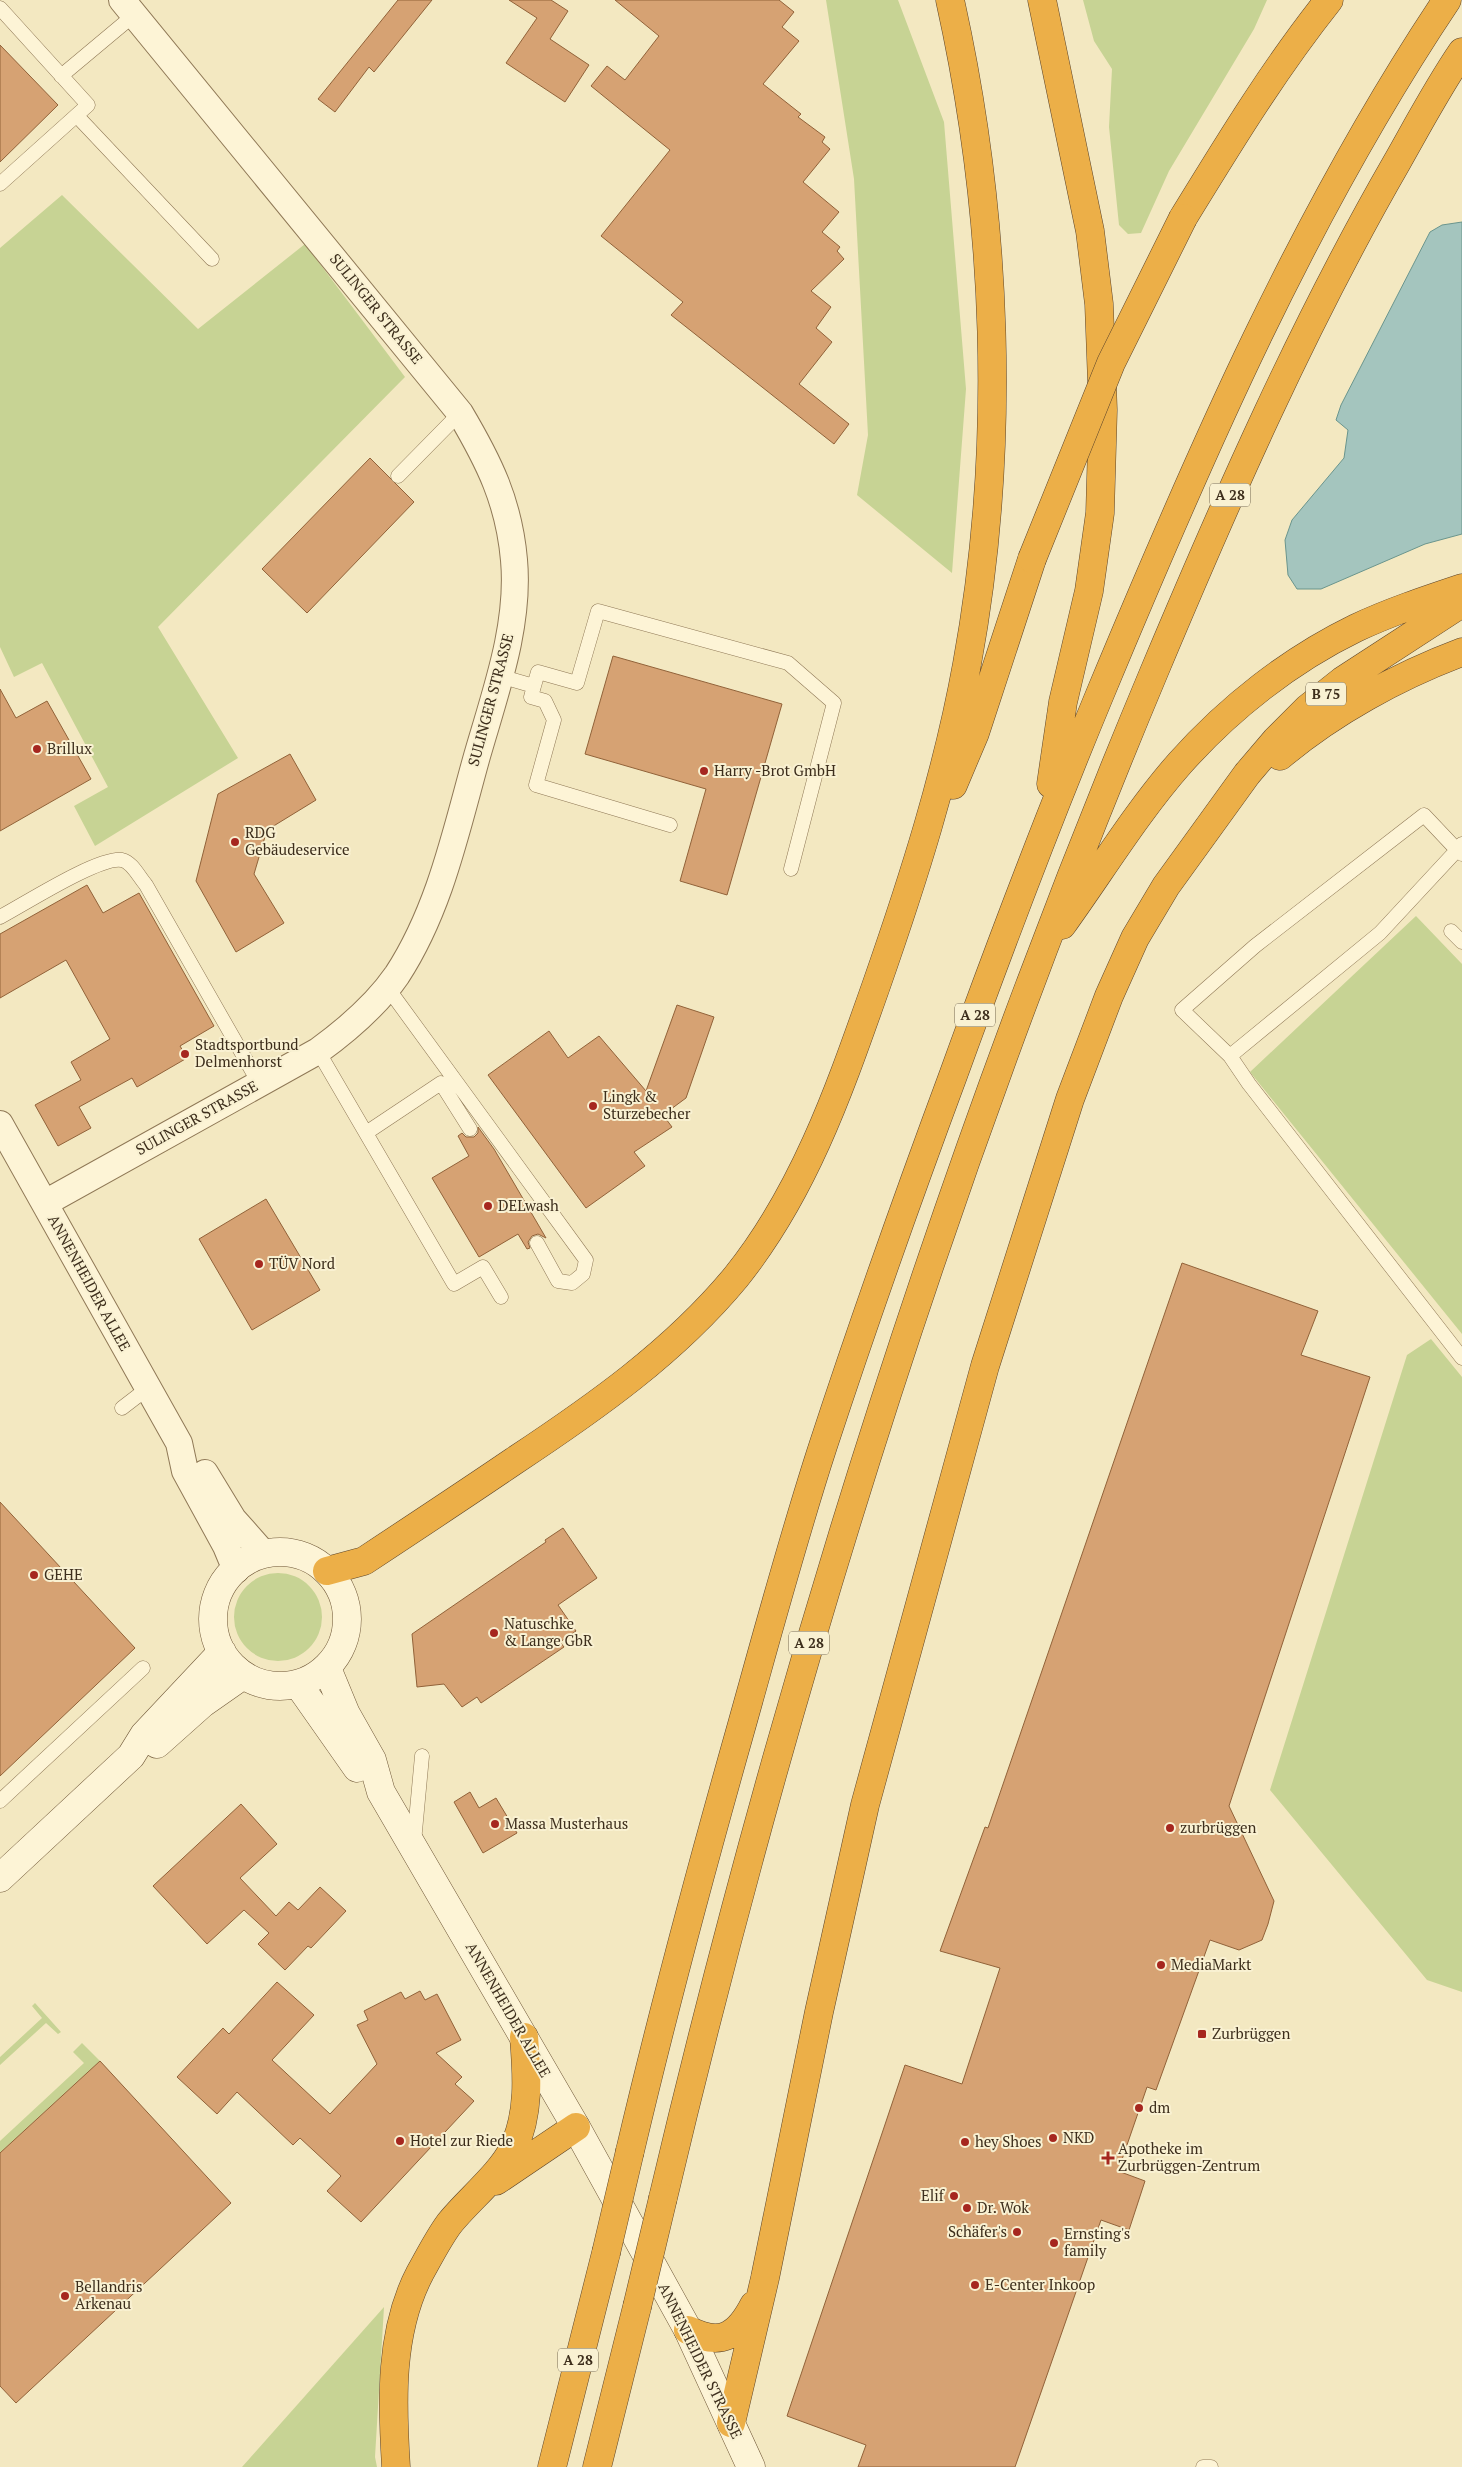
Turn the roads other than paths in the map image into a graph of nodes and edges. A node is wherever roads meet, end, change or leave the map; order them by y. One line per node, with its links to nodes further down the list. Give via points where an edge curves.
1 (950, 0): 24 (highway, via 972,114 981,190 990,331 990,454 967,665 933,812)
2 (1042, 0): 20 (highway, via 1090,231 1099,304 1103,410 1100,513 1089,591 1063,702)
3 (1329, 0): 24 (highway, bridge, via 1241,122 1183,218 1111,363 1032,559 975,733)
4 (1447, 0): 20 (highway, A 28, via 1420,40 1331,194 1249,354 1170,524)
5 (128, 7): 8 (lane); 12 (street, SULINGER STRASSE)
6 (0, 8): 8 (lane)
7 (1462, 52): 28 (highway, A 28, via 1358,230 1280,385 1168,637)
8 (61, 76): 9 (lane, via 88,105)
9 (76, 116): 10 (lane); 11 (lane)
10 (0, 184)
11 (212, 259)
12 (460, 413): 13 (lane); 17 (street, SULINGER STRASSE, via 500,489 511,541 515,580 506,651)
13 (398, 476)
14 (1462, 588): 28 (highway, via 1356,628 1308,654 1227,716 1185,758 1155,795)
15 (1462, 603): 19 (highway, B 75, via 1342,681 1308,708 1247,774)
16 (1462, 652): 19 (highway, via 1360,701 1319,727 1263,770)
17 (499, 676): 18 (lane); 29 (street, SULINGER STRASSE, via 434,903 426,924)
18 (534, 686): 21 (lane, via 531,697 545,701 554,720 536,785); 23 (lane, via 538,672 577,683 598,611 788,663 834,704)
19 (1216, 815): 61 (highway, via 1166,886 1108,996 1070,1099 985,1366 865,1805)
20 (1046, 823): 65 (highway, A 28, bridge, via 904,1208 822,1448 692,1904)
21 (670, 825)
22 (1460, 849): 31 (lane, via 1380,932); 31 (lane, via 1424,815 1255,946 1182,1010)
23 (791, 869)
24 (907, 897): 45 (highway, via 834,1105 815,1148 762,1242 707,1310 674,1342 588,1412 364,1561)
25 (0, 917): 32 (lane, via 93,866 123,860 146,885)
26 (1451, 931): 27 (lane)
27 (1462, 942)
28 (1040, 957): 66 (highway, A 28, bridge, via 985,1106 867,1452 764,1802 704,2023)
29 (387, 987): 30 (street, SULINGER STRASSE, via 340,1036); 37 (lane, via 586,1260 583,1274 572,1283 558,1281)
30 (318, 1051): 32 (street, SULINGER STRASSE); 35 (lane)
31 (1230, 1056): 39 (lane)
32 (259, 1083): 36 (street, SULINGER STRASSE)
33 (0, 1124): 36 (street, ANNENHEIDER ALLEE)
34 (470, 1129): 35 (lane, via 441,1083)
35 (366, 1133): 38 (lane, via 454,1284 483,1267)
36 (45, 1203): 40 (street, ANNENHEIDER ALLEE)
37 (537, 1243)
38 (501, 1296)
39 (1462, 1358)
40 (148, 1388): 41 (lane); 42 (street, ANNENHEIDER ALLEE)
41 (122, 1408)
42 (179, 1443): 43 (street, ANNENHEIDER ALLEE, via 198,1462 234,1519); 44 (street, ANNENHEIDER ALLEE, via 185,1471)
43 (264, 1554): 44 (main road); 45 (main road, via 286,1552 301,1556)
44 (236, 1570): 46 (main road, via 223,1586 215,1606 213,1622)
45 (327, 1571): 48 (main road, via 341,1592 348,1617 339,1652)
46 (222, 1652): 49 (main road); 51 (main road, via 144,1736)
47 (142, 1668): 54 (lane)
48 (327, 1668): 50 (main road); 53 (main road, ANNENHEIDER ALLEE, via 346,1714 372,1760)
49 (243, 1675): 50 (main road, via 270,1686); 51 (main road, via 151,1749)
50 (298, 1684): 53 (main road, ANNENHEIDER ALLEE, via 360,1772)
51 (131, 1756): 56 (main road)
52 (422, 1756): 55 (lane)
53 (381, 1792): 55 (main road, ANNENHEIDER ALLEE)
54 (0, 1801)
55 (414, 1846): 57 (main road, ANNENHEIDER ALLEE)
56 (0, 1878)
57 (524, 2037): 58 (main road, ANNENHEIDER ALLEE); 59 (highway, via 526,2106 513,2149)
58 (576, 2127): 59 (highway); 60 (main road, ANNENHEIDER ALLEE)
59 (478, 2192): 64 (highway, via 449,2224 419,2274 404,2314 396,2356 393,2412)
60 (632, 2229): 62 (main road, ANNENHEIDER STRASSE)
61 (765, 2278): 62 (highway, via 747,2316 728,2337 700,2337); 63 (highway)
62 (688, 2330): 63 (main road, ANNENHEIDER STRASSE)
63 (731, 2423): 67 (main road, ANNENHEIDER STRASSE)
64 (396, 2467)
65 (552, 2467)
66 (597, 2467)
67 (751, 2467)
68 (1203, 2467): 69 (lane)
69 (1211, 2467)

